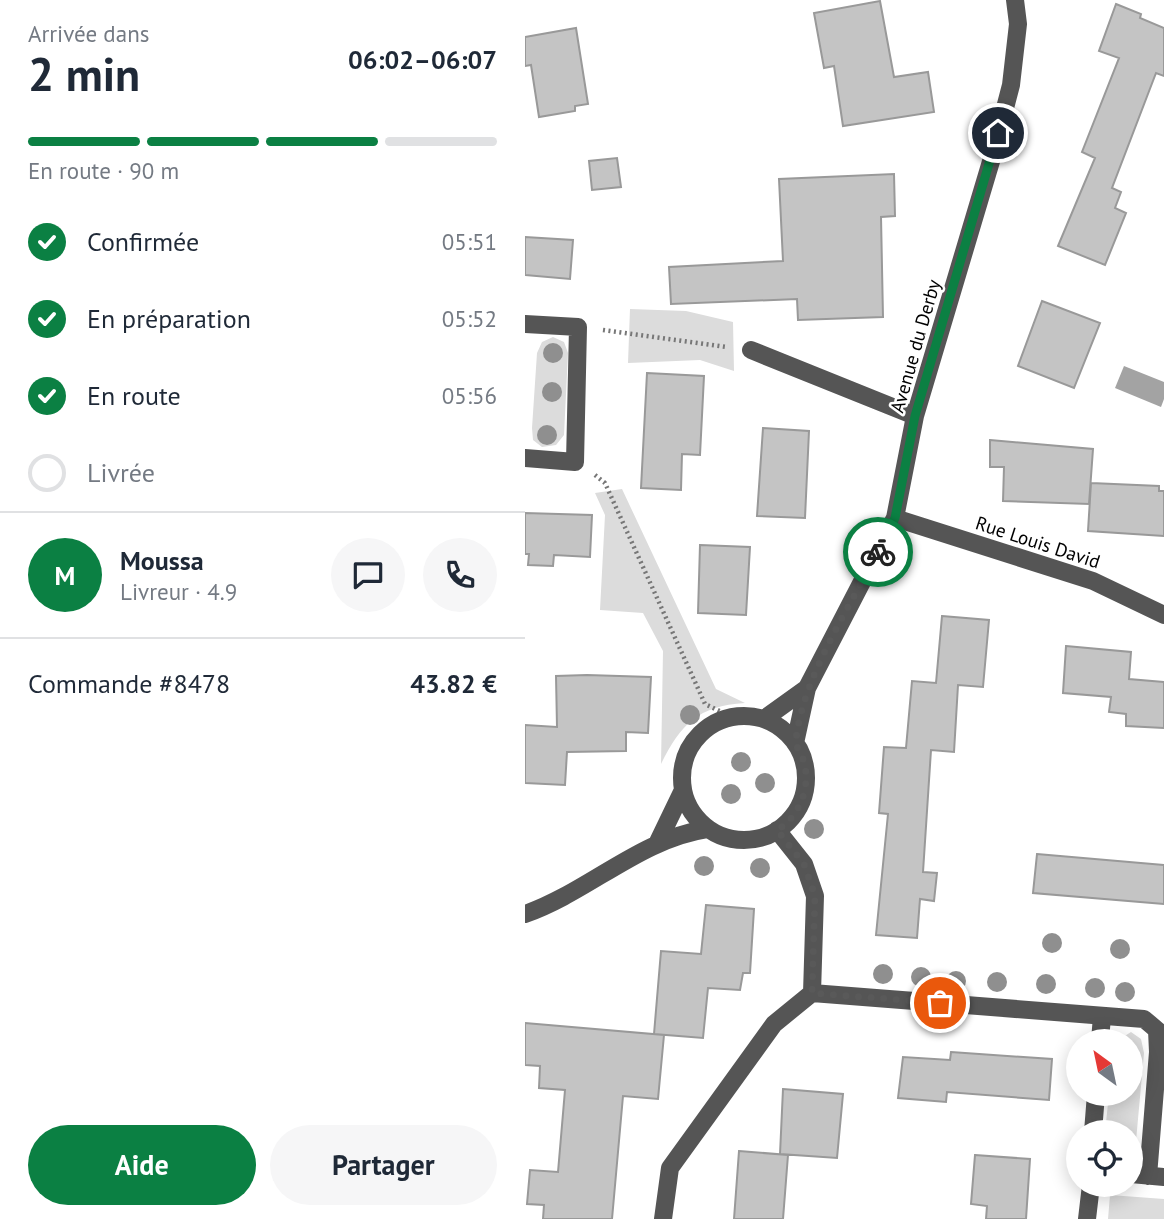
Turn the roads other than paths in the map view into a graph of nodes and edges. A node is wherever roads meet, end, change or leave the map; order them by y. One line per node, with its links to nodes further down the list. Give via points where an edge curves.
1 (1015, 0): 4 (street, Avenue du Derby, via 1018,24 1011,85)
2 (525, 324): 5 (street, via 578,327 576,462)
3 (751, 350): 4 (street)
4 (915, 416): 6 (street, Avenue du Derby)
5 (525, 458)
6 (895, 518): 7 (street, Rue Louis David, via 1093,581); 8 (street, Avenue du Derby)
7 (1164, 615)
8 (807, 688): 9 (street, Avenue du Derby); 10 (street, Avenue du Derby)
9 (764, 719): 10 (street); 11 (street, via 733,717 699,736 688,752)
10 (795, 743): 13 (street, via 806,778 803,796 795,813)
11 (683, 790): 12 (street, via 689,808); 14 (street)
12 (707, 829): 13 (street, via 750,840); 14 (street)
13 (777, 830): 16 (street, via 804,864 815,896)
14 (657, 844): 15 (street, via 550,905)
15 (525, 914)
16 (812, 993): 17 (street); 21 (street, via 774,1024 670,1168)
17 (1102, 1016): 18 (street); 19 (street, via 1144,1019 1157,1030)
18 (1101, 1029)
19 (1148, 1176)
20 (1090, 1197): 22 (street)
21 (663, 1219)
22 (1087, 1219)

